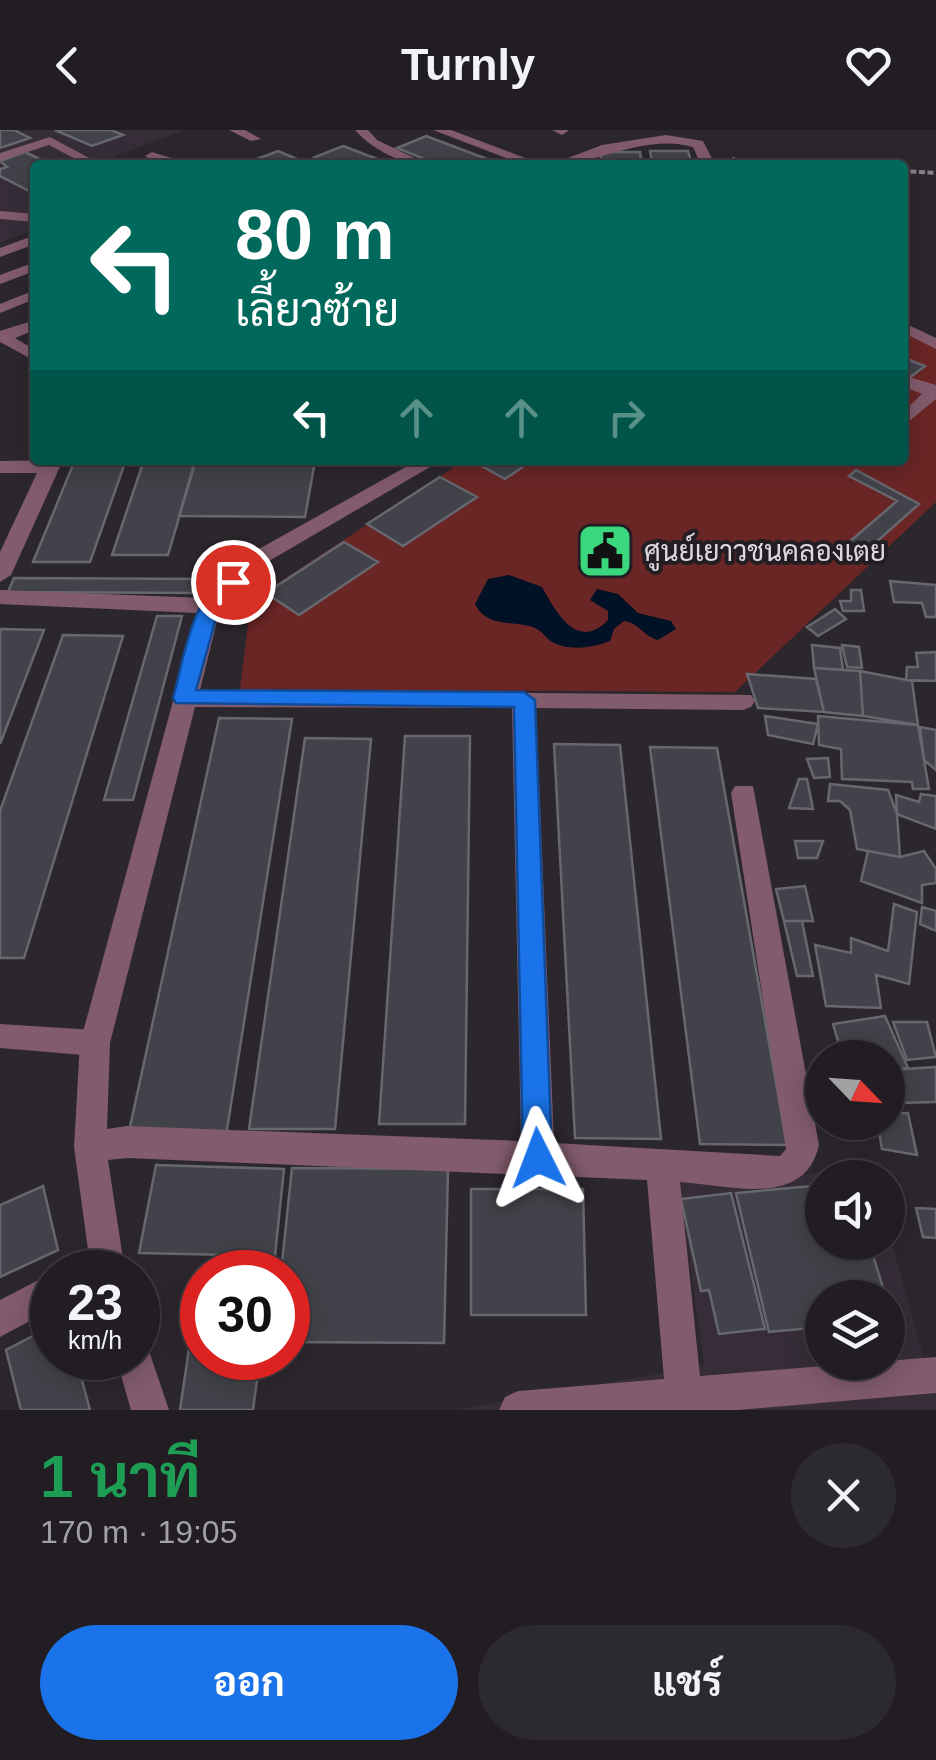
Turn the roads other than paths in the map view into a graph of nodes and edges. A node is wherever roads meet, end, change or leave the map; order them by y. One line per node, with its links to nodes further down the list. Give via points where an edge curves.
1 (28, 130): 6 (lane)
2 (236, 130): 5 (lane)
3 (362, 130): 11 (lane)
4 (439, 130): 12 (street)
5 (255, 138)
6 (50, 141): 8 (lane); 9 (lane)
7 (152, 156): 10 (street)
8 (0, 157)
9 (84, 158)
10 (164, 160)
11 (412, 160)
12 (523, 160)
13 (569, 160): 14 (street, via 655,138 696,143)
14 (705, 160)
15 (0, 216): 16 (lane)
16 (30, 218)
17 (30, 241): 18 (lane)
18 (0, 253)
19 (30, 268): 20 (lane)
20 (0, 280)
21 (30, 296): 22 (lane)
22 (0, 309)
23 (30, 326): 25 (lane)
24 (908, 329): 26 (lane)
25 (2, 337): 27 (lane)
26 (936, 344)
27 (30, 353)
28 (908, 382): 29 (lane)
29 (935, 392): 30 (lane)
30 (908, 417)
31 (35, 465): 34 (street)
32 (52, 465): 35 (street)
33 (423, 465): 37 (street, via 256,559)
34 (0, 467)
35 (0, 576)
36 (0, 598): 37 (street)
37 (210, 606): 38 (street)
38 (183, 698): 39 (street); 43 (street)
39 (524, 700): 40 (street); 45 (street)
40 (744, 701)
41 (744, 793): 46 (street, via 802,1150 782,1172)
42 (0, 1036): 43 (lane)
43 (96, 1043): 44 (street)
44 (90, 1148): 45 (street, via 126,1142); 47 (street)
45 (538, 1158): 46 (street)
46 (662, 1164): 52 (street)
47 (98, 1250)
48 (30, 1302): 49 (street)
49 (0, 1318)
50 (936, 1375): 52 (street)
51 (141, 1380): 53 (street)
52 (684, 1395): 54 (street)
53 (150, 1410)
54 (518, 1410)

